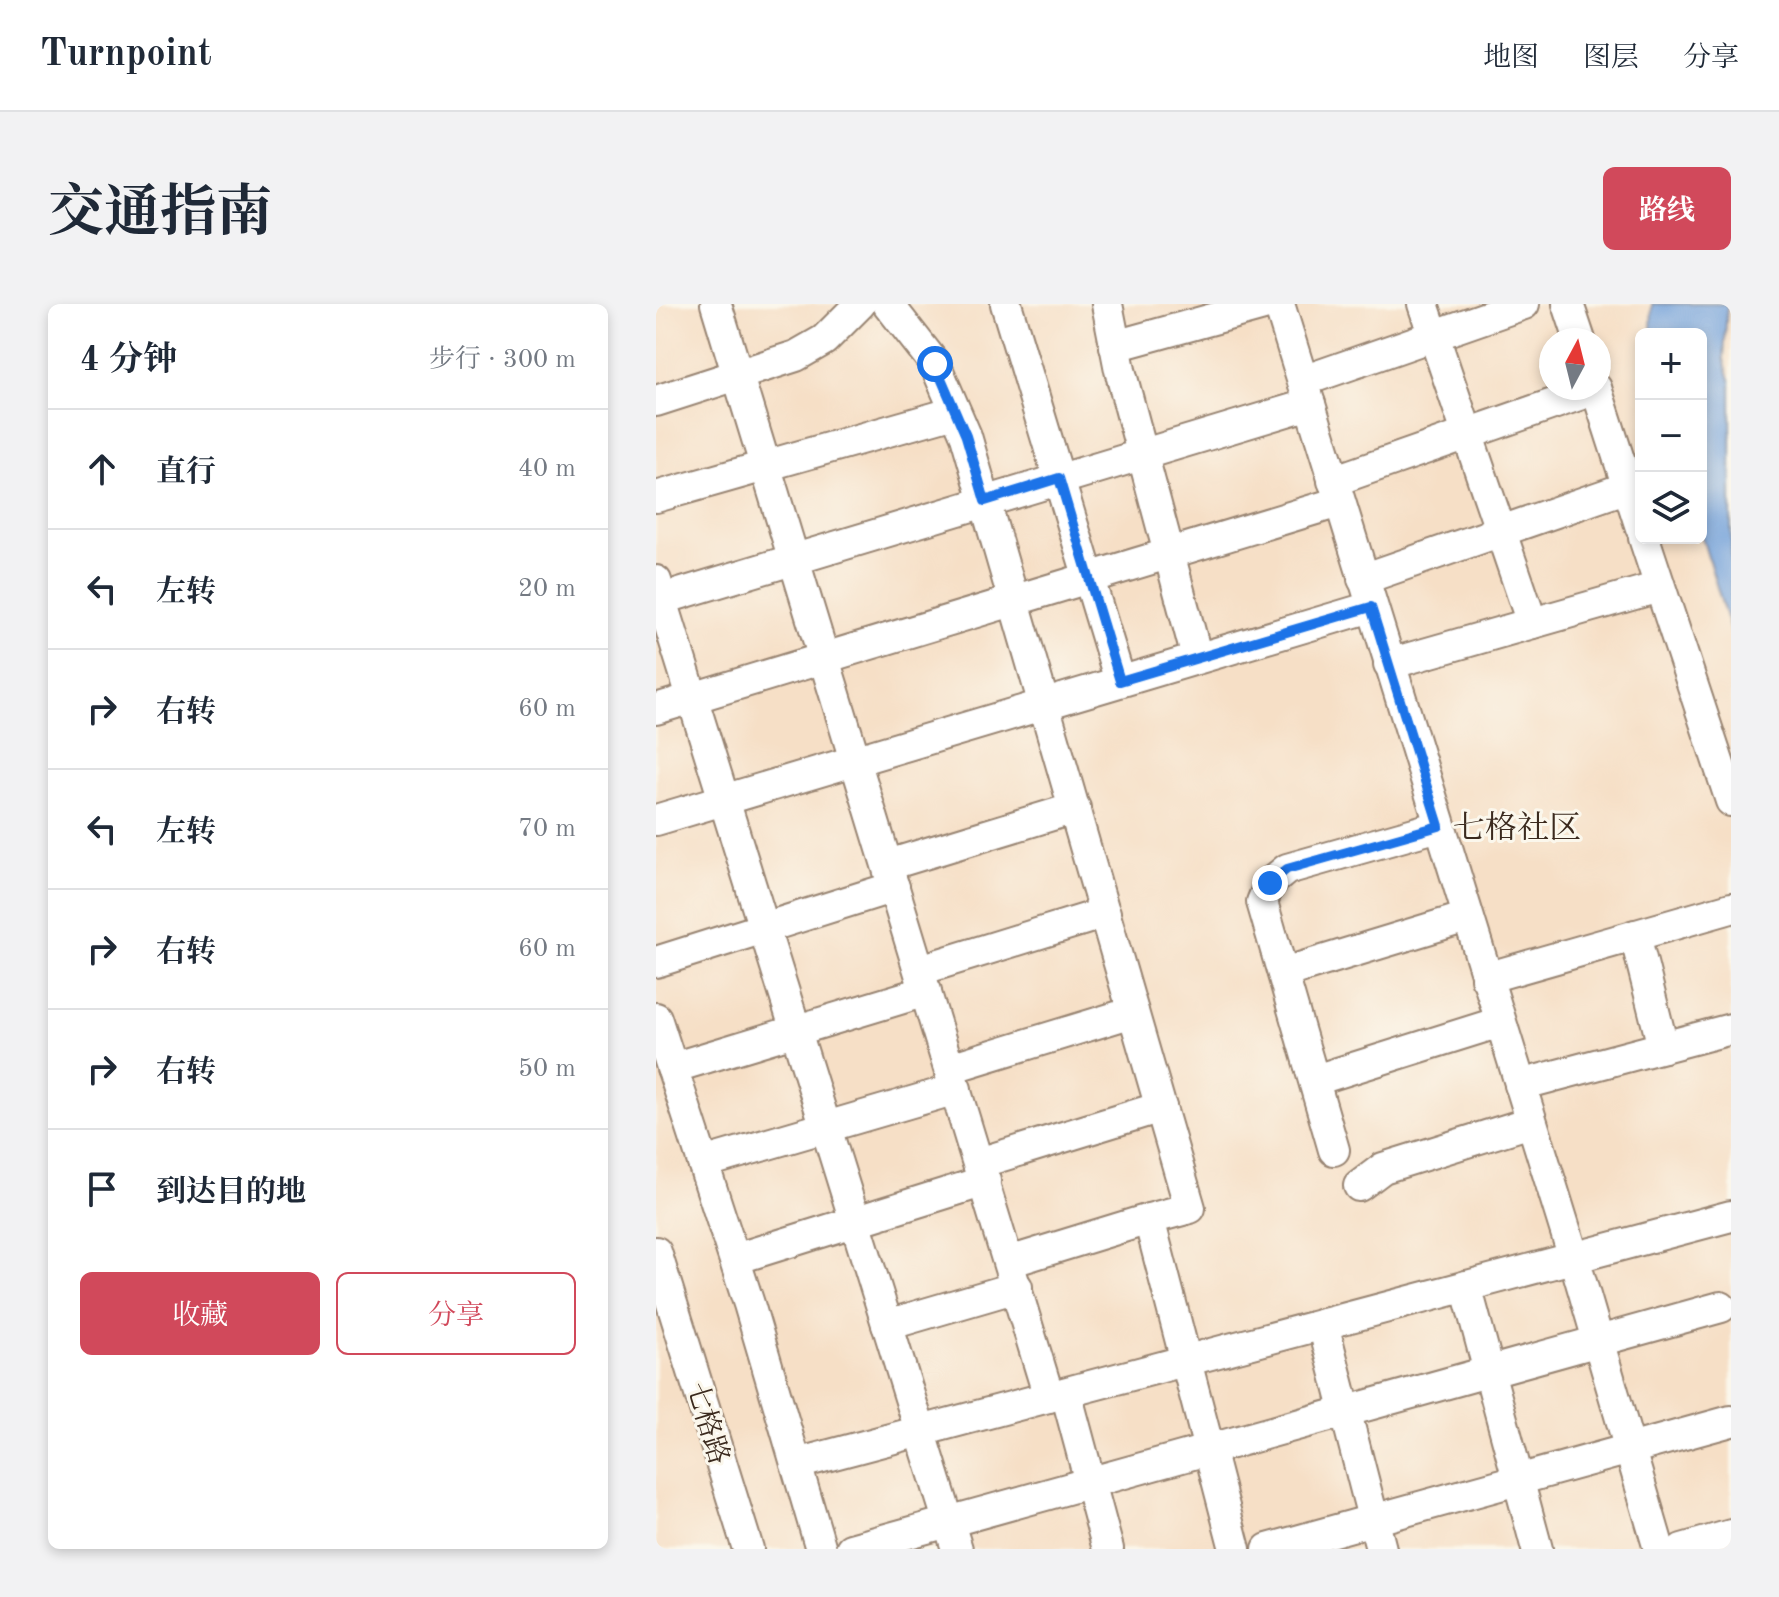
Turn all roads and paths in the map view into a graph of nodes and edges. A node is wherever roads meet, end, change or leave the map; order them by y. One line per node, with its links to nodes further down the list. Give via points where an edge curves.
1 (716, 304): 14 (street)
2 (860, 304): 14 (street, via 824,340 796,356)
3 (888, 304): 19 (street, via 935,364)
4 (1006, 304): 23 (street)
5 (1107, 304): 13 (street)
6 (1267, 304): 13 (street)
7 (1279, 304): 15 (street)
8 (1423, 304): 12 (street)
9 (1524, 304): 12 (street)
10 (1568, 304): 11 (street)
11 (1576, 328)
12 (1434, 335): 15 (street); 20 (street)
13 (1115, 346): 21 (street)
14 (737, 375): 18 (street); 22 (street)
15 (1307, 392): 21 (street); 25 (street)
16 (1562, 400): 20 (street)
17 (1600, 400): 24 (street)
18 (656, 401)
19 (955, 412): 22 (street); 27 (street)
20 (1467, 434): 25 (street); 29 (street)
21 (1142, 453): 23 (street); 31 (street)
22 (765, 466): 26 (street); 32 (street)
23 (1059, 478): 27 (street); 33 (street)
24 (1628, 487): 28 (street); 29 (street)
25 (1336, 492): 31 (street); 35 (street)
26 (656, 497)
27 (985, 501): 32 (street); 37 (street)
28 (1635, 509)
29 (1499, 531): 35 (street); 38 (street)
30 (1646, 544): 34 (street)
31 (1168, 553): 33 (street); 40 (street)
32 (794, 559): 36 (street); 39 (street)
33 (1088, 578): 37 (street); 42 (street)
34 (1659, 587): 38 (street); 48 (street)
35 (1367, 593): 40 (street); 41 (street)
36 (658, 594): 43 (street)
37 (1014, 600): 39 (street); 44 (street)
38 (1532, 623): 41 (street)
39 (824, 658): 43 (street); 46 (street)
40 (1197, 658): 42 (street)
41 (1389, 664): 51 (street)
42 (1120, 681): 44 (street)
43 (692, 698): 45 (street); 47 (street)
44 (1044, 703): 46 (street); 49 (street)
45 (656, 709)
46 (855, 760): 47 (street); 52 (street)
47 (724, 799): 50 (street); 56 (street)
48 (1731, 801)
49 (1075, 808): 52 (street); 54 (street)
50 (656, 820)
51 (1439, 826): 55 (street); 59 (street, via 1287,869 1270,883 1262,902)
52 (891, 876): 56 (street); 61 (street)
53 (1731, 908): 57 (street)
54 (1105, 913): 61 (street); 62 (street)
55 (1467, 917): 59 (street); 60 (street)
56 (764, 928): 58 (street); 66 (street)
57 (1635, 935): 60 (street); 67 (street)
58 (656, 962)
59 (1283, 973): 70 (street)
60 (1486, 978): 64 (street)
61 (923, 981): 66 (street); 69 (street)
62 (1133, 1012): 69 (street); 72 (street)
63 (656, 1018): 68 (street)
64 (1500, 1022): 70 (street); 71 (street)
65 (1731, 1029): 67 (street)
66 (796, 1031): 68 (street); 74 (street)
67 (1663, 1047): 71 (street)
68 (672, 1068): 76 (street)
69 (953, 1078): 74 (street); 77 (street)
70 (1315, 1080): 75 (street)
71 (1520, 1085): 73 (street)
72 (1161, 1107): 77 (street); 80 (street, via 1190,1208)
73 (1531, 1122): 78 (street, via 1383,1168); 83 (street)
74 (826, 1127): 76 (street); 81 (street)
75 (1334, 1150)
76 (703, 1163): 84 (street)
77 (982, 1172): 81 (street); 85 (street)
78 (1359, 1186)
79 (1731, 1216): 83 (street)
80 (1149, 1219): 85 (street); 91 (street)
81 (856, 1222): 84 (street); 89 (street)
82 (656, 1252): 105 (street, 七格路)
83 (1574, 1258): 86 (street); 90 (street)
84 (735, 1259): 99 (street)
85 (1013, 1274): 89 (street); 93 (street)
86 (1466, 1286): 88 (street); 92 (street)
87 (1721, 1307): 90 (street)
88 (1323, 1324): 91 (street); 94 (street)
89 (887, 1325): 96 (street)
90 (1598, 1341): 92 (street); 98 (street)
91 (1186, 1360): 93 (street); 97 (street)
92 (1489, 1371): 94 (street); 100 (street)
93 (1057, 1395): 96 (street); 101 (street)
94 (1345, 1411): 97 (street); 102 (street)
95 (1731, 1421): 98 (street)
96 (920, 1431): 99 (street); 103 (street)
97 (1209, 1449): 101 (street); 109 (street)
98 (1630, 1449): 100 (street); 113 (street)
99 (796, 1464): 106 (street)
100 (1518, 1480): 102 (street); 112 (street)
101 (1090, 1482): 103 (street); 108 (street)
102 (1374, 1520): 110 (street); 111 (street)
103 (953, 1535): 107 (street)
104 (1731, 1535): 114 (street)
105 (748, 1549)
106 (821, 1549)
107 (851, 1549)
108 (1108, 1549)
109 (1235, 1549)
110 (1268, 1549)
111 (1381, 1549)
112 (1537, 1549)
113 (1659, 1549)
114 (1682, 1549)

